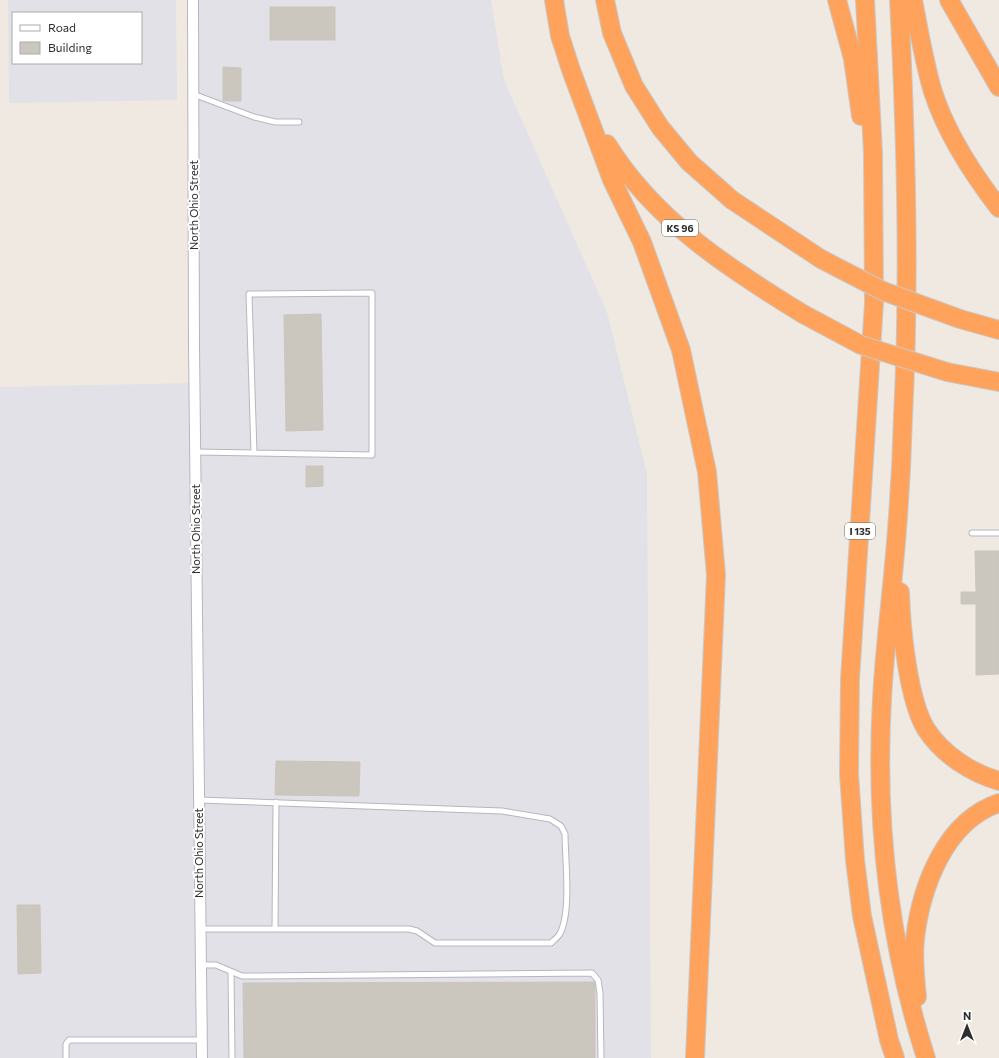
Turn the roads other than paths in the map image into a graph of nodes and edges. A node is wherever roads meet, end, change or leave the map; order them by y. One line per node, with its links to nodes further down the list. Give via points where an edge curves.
1 (193, 0): 10 (street, North Ohio Street)
2 (554, 0): 11 (highway, KS 96, via 560,36 570,70)
3 (605, 0): 15 (highway, bridge, via 612,33 634,86 660,127 689,162 732,200 821,259 883,291 960,319)
4 (837, 0): 14 (highway, via 853,59)
5 (865, 0): 14 (highway, I 135, via 873,153)
6 (899, 0): 19 (highway, via 905,129 907,268)
7 (913, 0): 13 (highway, via 934,93 954,141 976,179)
8 (949, 0): 9 (highway)
9 (999, 87)
10 (193, 94): 12 (lane, via 254,117 275,122); 17 (street, North Ohio Street)
11 (587, 112): 16 (highway, KS 96, bridge, via 618,161 648,199 708,252 740,275 803,314 861,344 947,372); 36 (highway, via 612,180 642,242 678,343 707,472 716,575)
12 (299, 122)
13 (999, 208)
14 (874, 233): 37 (highway, I 135, via 874,303 851,672 849,774 862,916)
15 (999, 330)
16 (999, 382)
17 (196, 452): 18 (lane); 23 (street, North Ohio Street)
18 (254, 453): 18 (lane, via 372,455 372,293 249,294)
19 (897, 527): 22 (highway, via 900,603 910,680 919,712 926,729 956,761); 31 (highway, via 882,699 880,763 890,902 900,963)
20 (972, 533): 21 (lane)
21 (999, 533)
22 (999, 781)
23 (198, 800): 24 (lane); 26 (street, North Ohio Street)
24 (276, 802): 27 (lane); 27 (lane, via 480,809 550,819 561,826 565,834 567,905 562,928 551,943 435,944 417,931 409,929)
25 (999, 803): 31 (highway, via 969,819 951,840 934,868 921,907 915,940 915,976)
26 (200, 929): 27 (lane); 28 (street, North Ohio Street)
27 (275, 929)
28 (200, 965): 29 (lane, via 216,965); 30 (street, North Ohio Street)
29 (231, 972): 34 (lane); 35 (lane, via 242,976 592,973 598,980 600,993)
30 (202, 1040): 32 (lane, via 69,1040 66,1044); 33 (street, North Ohio Street)
31 (923, 1051)
32 (66, 1058)
33 (202, 1058)
34 (232, 1058)
35 (601, 1058)
36 (695, 1058)
37 (895, 1058)

